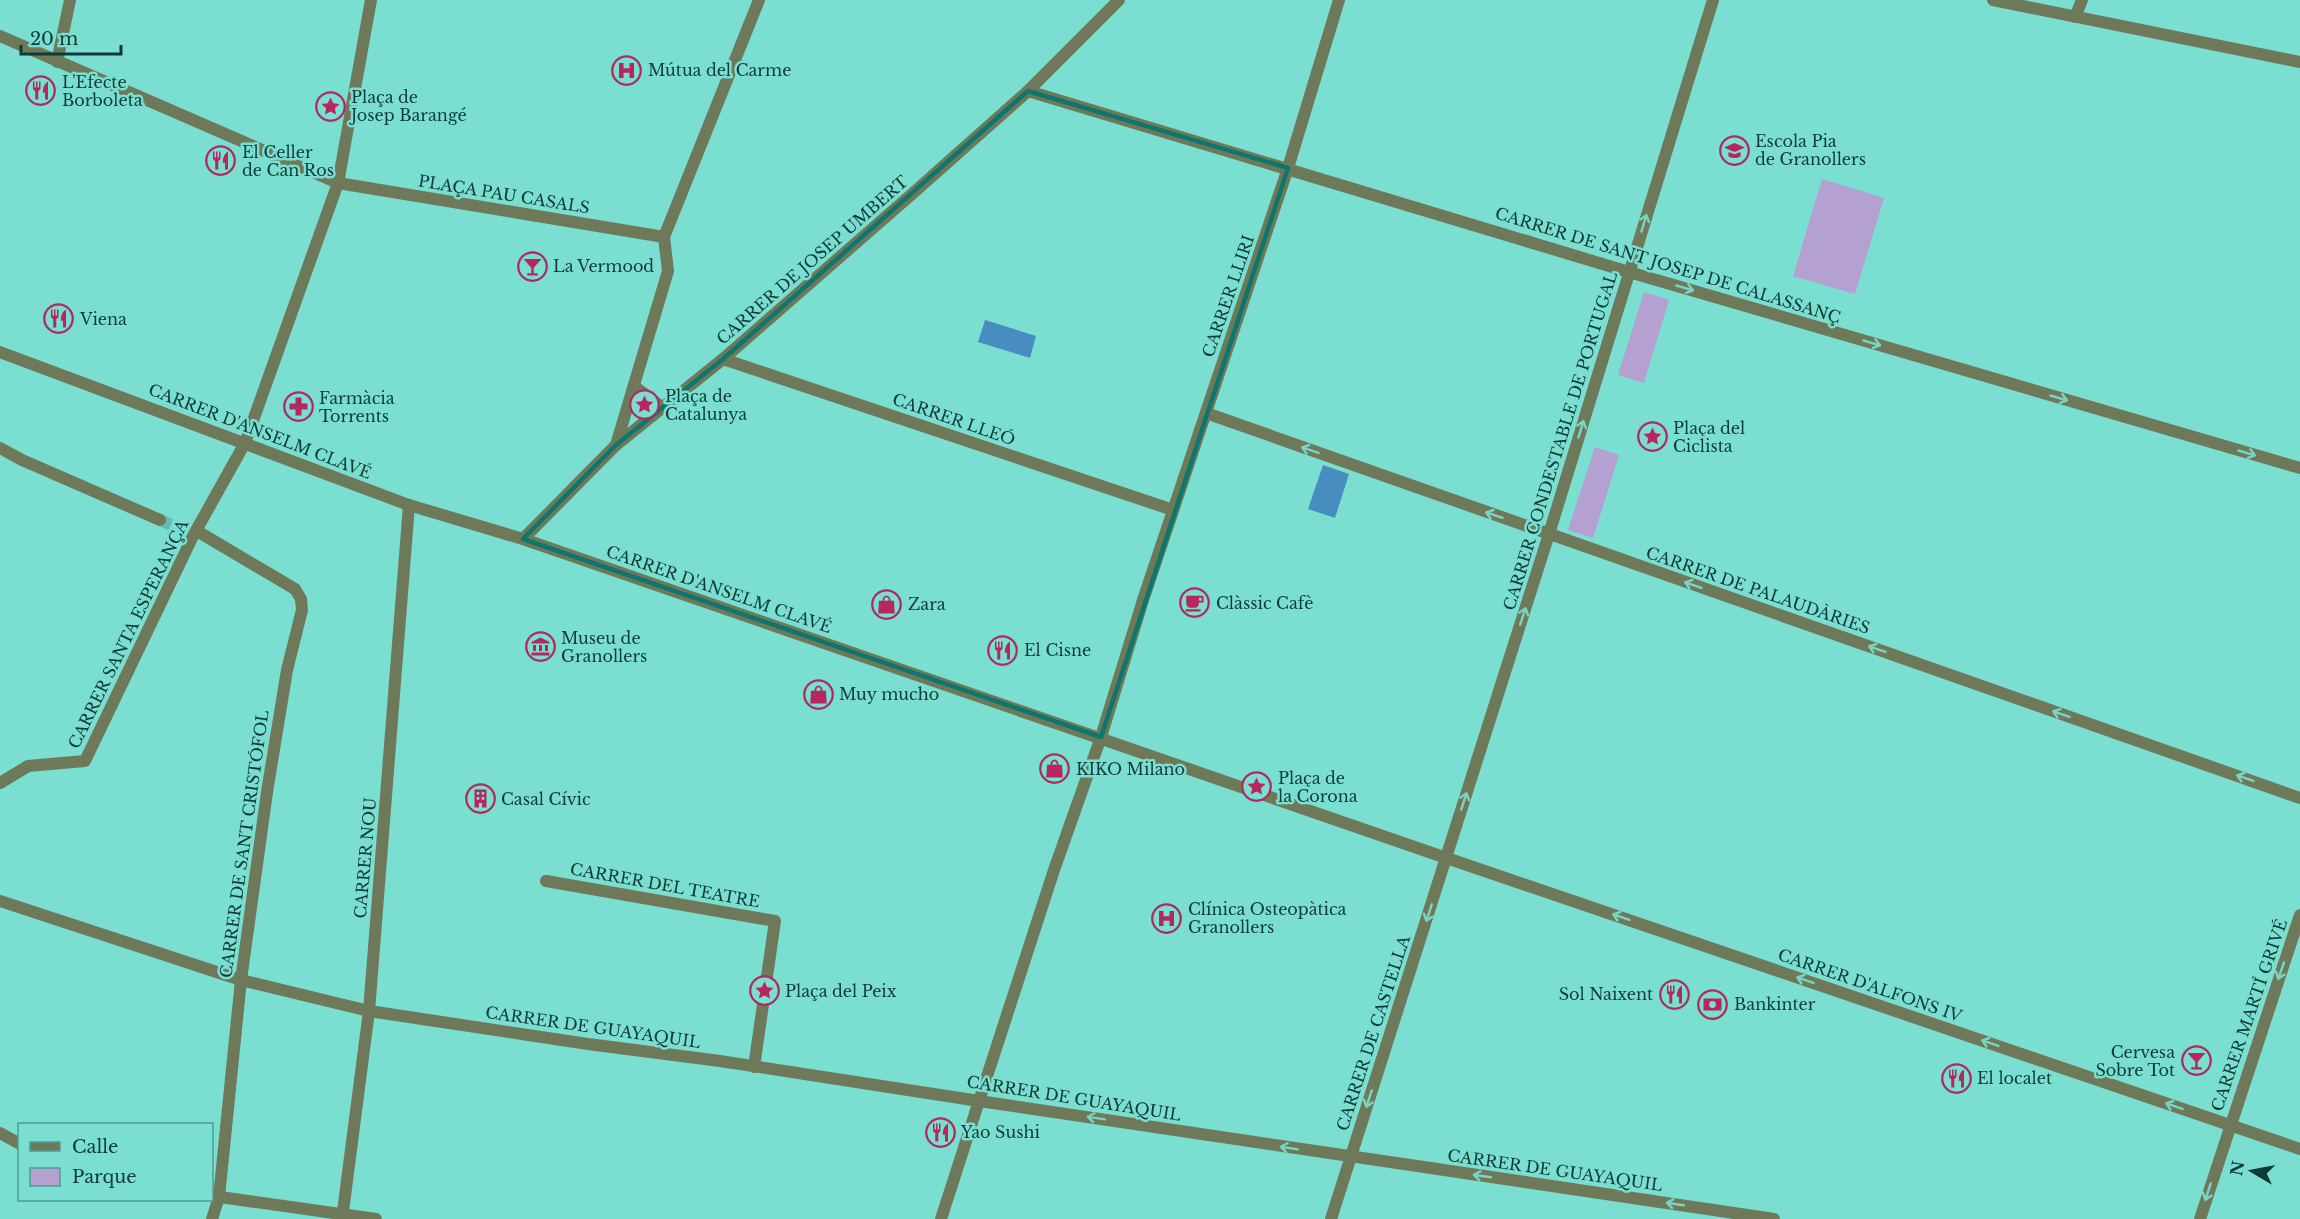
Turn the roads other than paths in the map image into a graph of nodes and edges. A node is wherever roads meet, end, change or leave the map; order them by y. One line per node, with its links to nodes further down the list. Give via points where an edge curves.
1 (70, 0): 11 (street)
2 (371, 0): 15 (street)
3 (759, 0): 16 (street)
4 (1119, 0): 13 (street, CARRER DE JOSEP UMBERT)
5 (1339, 0): 14 (street, CARRER LLIRI)
6 (1713, 0): 17 (street, CARRER CONDESTABLE DE PORTUGAL, one-way to 6)
7 (1992, 0): 9 (street)
8 (2082, 0): 9 (street)
9 (2075, 16): 12 (street)
10 (0, 36): 11 (street)
11 (57, 62): 15 (street)
12 (2300, 62)
13 (1028, 91): 14 (street, CARRER DE SANT JOSEP DE CALASSANÇ); 19 (street, CARRER DE JOSEP UMBERT)
14 (1288, 168): 17 (street, CARRER DE SANT JOSEP DE CALASSANÇ); 22 (street, CARRER LLIRI)
15 (338, 183): 16 (street, PLAÇA PAU CASALS); 23 (street, CARRER SANTA ESPERANÇA)
16 (664, 237): 20 (street, via 668,271)
17 (1629, 272): 26 (street, CARRER DE SANT JOSEP DE CALASSANÇ, one-way to 26); 31 (street, CARRER CONDESTABLE DE PORTUGAL, one-way to 17)
18 (0, 352): 23 (street, CARRER D'ANSELM CLAVÉ)
19 (723, 359): 21 (street, CARRER DE JOSEP UMBERT); 28 (street, CARRER LLEÓ)
20 (634, 386): 21 (street); 24 (street)
21 (663, 408): 24 (street, CARRER DE JOSEP UMBERT)
22 (1206, 412): 28 (street, CARRER LLIRI); 31 (street, CARRER DE PALAUDÀRIES, one-way to 22)
23 (245, 443): 27 (street, CARRER D'ANSELM CLAVÉ); 30 (street, CARRER SANTA ESPERANÇA)
24 (616, 445): 32 (street, CARRER DE JOSEP UMBERT)
25 (0, 448): 29 (street)
26 (2300, 468)
27 (409, 505): 32 (street, CARRER D'ANSELM CLAVÉ); 42 (street, CARRER NOU)
28 (1173, 510): 33 (street, CARRER LLIRI)
29 (160, 520)
30 (191, 532): 34 (street, CARRER SANTA ESPERANÇA, via 85,761 28,766); 41 (street, CARRER DE SANT CRISTÓFOL, via 276,576 301,598 302,610 287,670 267,792)
31 (1549, 534): 35 (street, CARRER DE PALAUDÀRIES, one-way to 31); 37 (street, CARRER CONDESTABLE DE PORTUGAL, one-way to 31)
32 (523, 539): 33 (street, CARRER D'ANSELM CLAVÉ)
33 (1101, 737): 36 (street, CARRER D'ANSELM CLAVÉ); 44 (street)
34 (0, 783)
35 (2300, 798)
36 (1429, 852): 37 (street, CARRER D'ALFONS IV)
37 (1446, 857): 45 (street, CARRER D'ALFONS IV, one-way to 37); 49 (street, CARRER DE CASTELLA, one-way to 49)
38 (546, 881): 43 (street, CARRER DEL TEATRE, via 775,921)
39 (0, 901): 41 (street, CARRER DE GUAYAQUIL)
40 (2300, 915): 45 (street, CARRER MARTÍ GRIVÉ, one-way to 45)
41 (241, 980): 42 (street, CARRER DE GUAYAQUIL); 50 (street, CARRER DE SANT CRISTÓFOL)
42 (369, 1011): 43 (street, CARRER DE GUAYAQUIL); 51 (street, CARRER NOU)
43 (754, 1067): 44 (street, CARRER DE GUAYAQUIL)
44 (979, 1101): 49 (street, CARRER DE GUAYAQUIL, one-way to 44); 54 (street)
45 (2230, 1125): 48 (street, CARRER D'ALFONS IV); 57 (street, CARRER MARTÍ GRIVÉ, one-way to 57)
46 (0, 1133): 47 (street)
47 (18, 1143)
48 (2300, 1149)
49 (1350, 1157): 55 (street, CARRER DE CASTELLA); 56 (street, CARRER DE GUAYAQUIL, one-way to 49)
50 (215, 1196): 51 (street); 52 (street, CARRER DE SANT CRISTÓFOL)
51 (342, 1216): 53 (street)
52 (212, 1219)
53 (376, 1219)
54 (941, 1219)
55 (1331, 1219)
56 (1774, 1219)
57 (2200, 1219)

